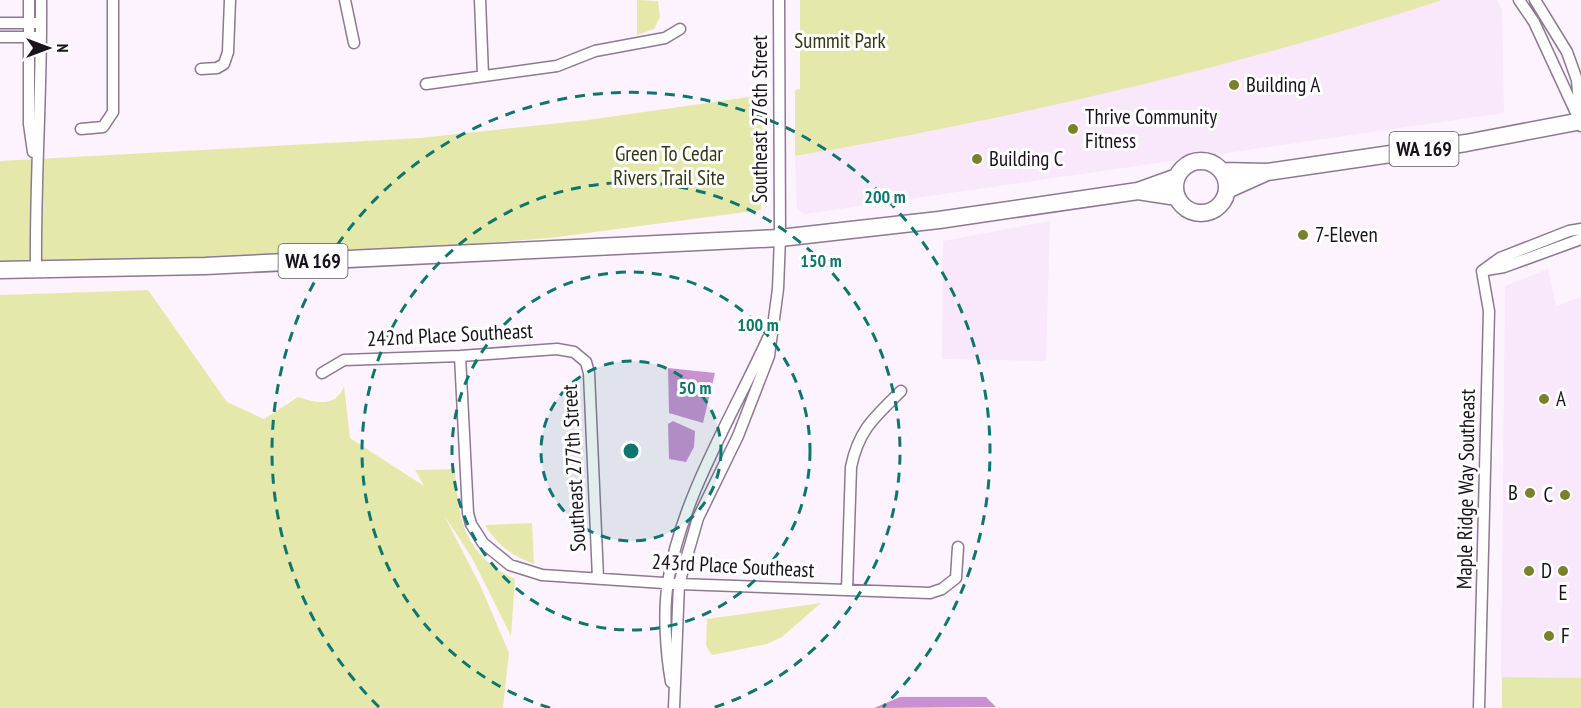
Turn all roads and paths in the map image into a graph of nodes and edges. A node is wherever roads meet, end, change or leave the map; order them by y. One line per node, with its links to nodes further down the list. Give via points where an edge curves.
1 (29, 0): 11 (street)
2 (41, 0): 11 (street)
3 (113, 0): 20 (street, via 113,112 104,127)
4 (230, 0): 16 (street, via 224,64)
5 (345, 0): 15 (street)
6 (480, 0): 17 (street)
7 (779, 0): 28 (street, Southeast 276th Street)
8 (1519, 0): 19 (street)
9 (1536, 0): 19 (street, via 1571,62 1577,80)
10 (0, 23): 11 (street)
11 (35, 23): 14 (street)
12 (680, 29): 17 (street, via 665,38 595,51 557,66)
13 (0, 37): 14 (street)
14 (35, 37): 30 (street, via 29,124 36,170)
15 (354, 43)
16 (201, 69)
17 (483, 75): 18 (street)
18 (426, 84)
19 (1581, 123): 22 (main road, WA 169)
20 (81, 129)
21 (1222, 171): 22 (main road, WA 169); 23 (main road, WA 169, via 1211,162 1198,160 1185,166); 24 (main road)
22 (1267, 172): 24 (main road, WA 169)
23 (1177, 177): 25 (main road, WA 169); 26 (main road)
24 (1227, 190): 26 (main road, WA 169, via 1222,203 1204,213 1185,208)
25 (1138, 191): 26 (main road, WA 169); 28 (main road, WA 169)
26 (1177, 197)
27 (1581, 229): 32 (street, via 1500,258)
28 (780, 238): 30 (main road, WA 169, via 216,265); 39 (street, Southeast 276th Street, via 769,356 758,391 698,518)
29 (1581, 238): 32 (street, via 1504,267)
30 (36, 268): 31 (main road, WA 169)
31 (0, 270)
32 (1482, 271): 42 (street, Maple Ridge Way Southeast, via 1489,311)
33 (460, 356): 34 (street, 242nd Place Southeast, via 557,349); 35 (street, 242nd Place Southeast, via 344,360); 38 (street, 243rd Place Southeast, via 466,501 471,524 498,557 524,571)
34 (582, 358): 38 (street, Southeast 277th Street, via 589,373)
35 (322, 373)
36 (901, 391): 40 (street, via 867,425 855,449)
37 (958, 547): 40 (street, 243rd Place Southeast, via 956,578 942,589 930,593)
38 (598, 578): 39 (street, 243rd Place Southeast)
39 (673, 584): 40 (street, 243rd Place Southeast); 41 (street, Southeast 276th Street)
40 (847, 590)
41 (674, 708)
42 (1479, 708)

